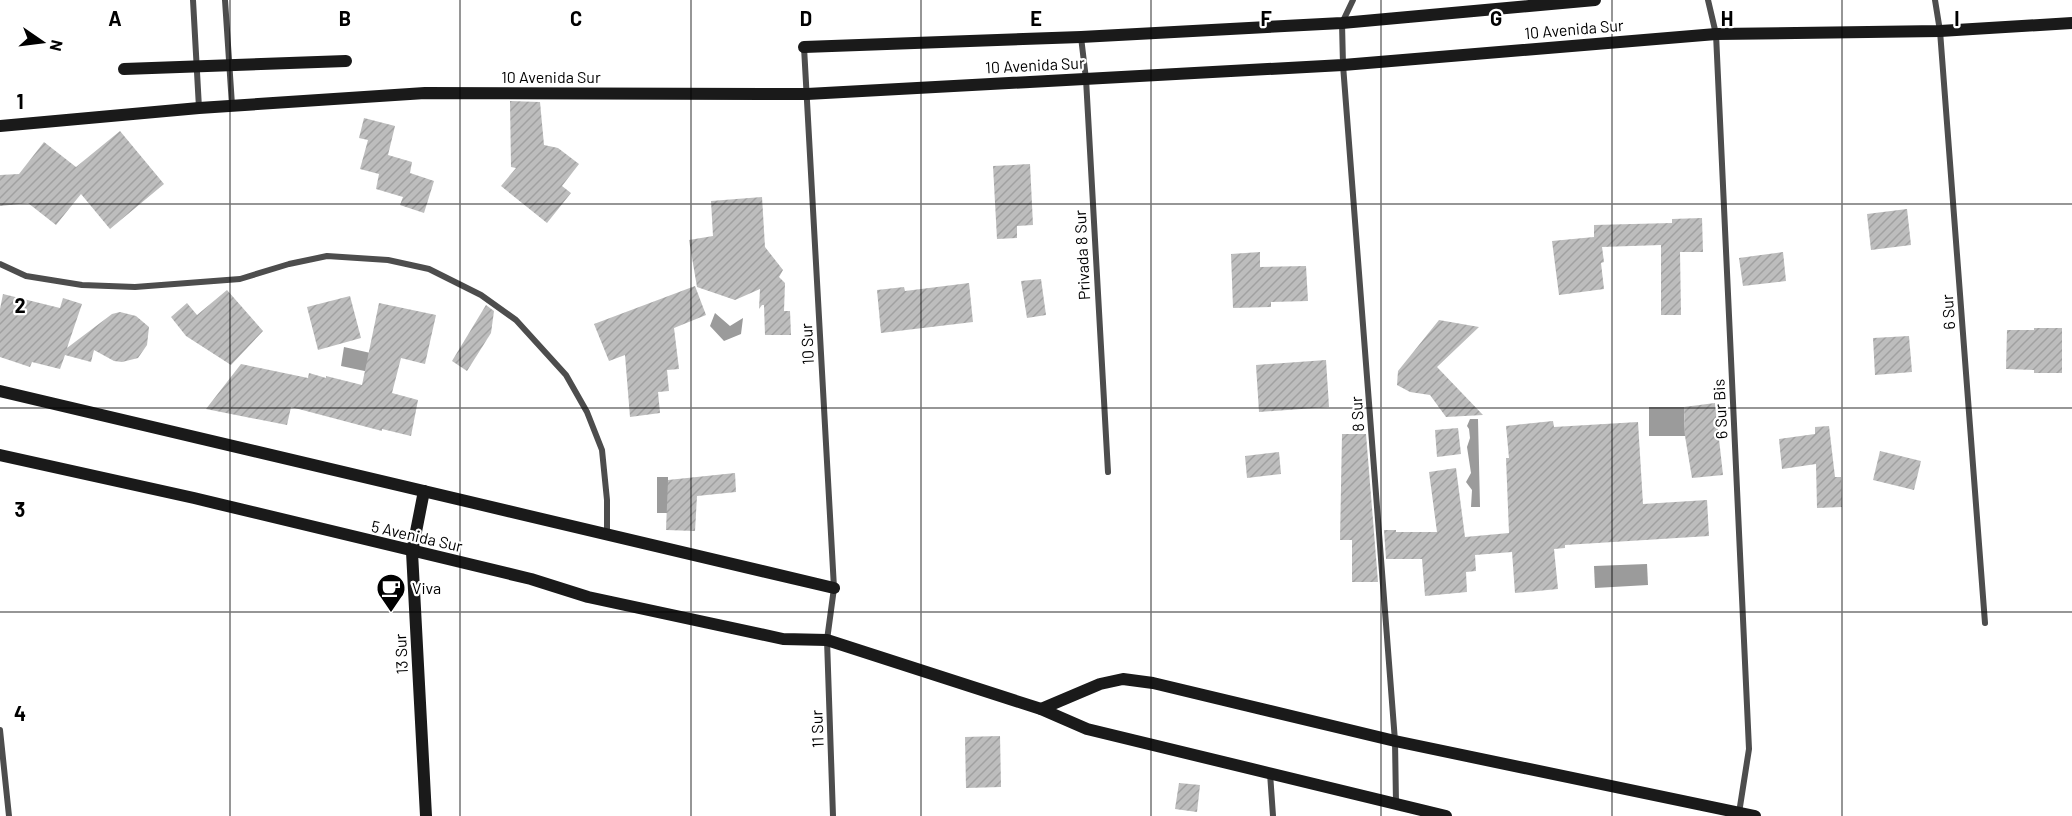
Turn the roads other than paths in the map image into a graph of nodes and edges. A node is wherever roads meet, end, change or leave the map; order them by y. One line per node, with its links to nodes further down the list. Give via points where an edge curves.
1 (193, 0): 16 (street)
2 (225, 0): 14 (street)
3 (1353, 0): 7 (street)
4 (1595, 0): 7 (street)
5 (1708, 0): 10 (street, 6 Sur Bis)
6 (1935, 0): 9 (street, 6 Sur)
7 (1342, 23): 11 (street); 15 (street, 8 Sur)
8 (2072, 23): 9 (street, 10 Avenida Sur)
9 (1940, 31): 10 (street, 10 Avenida Sur); 31 (street, 6 Sur)
10 (1716, 34): 15 (street, 10 Avenida Sur); 38 (street, 6 Sur Bis, via 1749,749)
11 (1081, 37): 12 (street); 18 (street, Privada 8 Sur)
12 (804, 47): 19 (street, 10 Sur)
13 (346, 61): 14 (street)
14 (229, 64): 16 (street); 20 (street)
15 (1343, 65): 18 (street, 10 Avenida Sur); 35 (street, 8 Sur)
16 (197, 66): 17 (street); 21 (street)
17 (124, 69)
18 (1086, 79): 19 (street, 10 Avenida Sur); 26 (street, Privada 8 Sur)
19 (807, 94): 20 (street, 10 Avenida Sur, via 425,93); 30 (street, 10 Sur)
20 (232, 106): 21 (street, 10 Avenida Sur)
21 (199, 108): 22 (street, 10 Avenida Sur)
22 (0, 126)
23 (0, 264): 28 (street, via 26,276 82,285 135,286 240,279 327,256 388,260 429,269 482,295 516,320 566,375 602,450)
24 (0, 390): 27 (street)
25 (0, 455): 29 (street, 5 Avenida Sur)
26 (1108, 472)
27 (424, 491): 28 (street); 29 (street, 13 Sur)
28 (607, 533): 30 (street)
29 (412, 552): 32 (street, 5 Avenida Sur, via 531,579 588,597 783,639); 40 (street, 13 Sur)
30 (834, 588): 32 (street, 10 Sur)
31 (1985, 623)
32 (827, 640): 33 (street, 5 Avenida Sur); 41 (street, 11 Sur)
33 (1041, 709): 35 (street, via 1123,679); 36 (street, 5 Avenida Sur, via 1087,729)
34 (0, 730): 39 (street)
35 (1395, 741): 37 (street, 8 Sur); 38 (street)
36 (1270, 773): 37 (street, 5 Avenida Sur); 42 (street)
37 (1396, 804): 43 (street, 5 Avenida Sur)
38 (1739, 814): 44 (street)
39 (9, 816)
40 (426, 816)
41 (833, 816)
42 (1273, 816)
43 (1446, 816)
44 (1755, 816)

